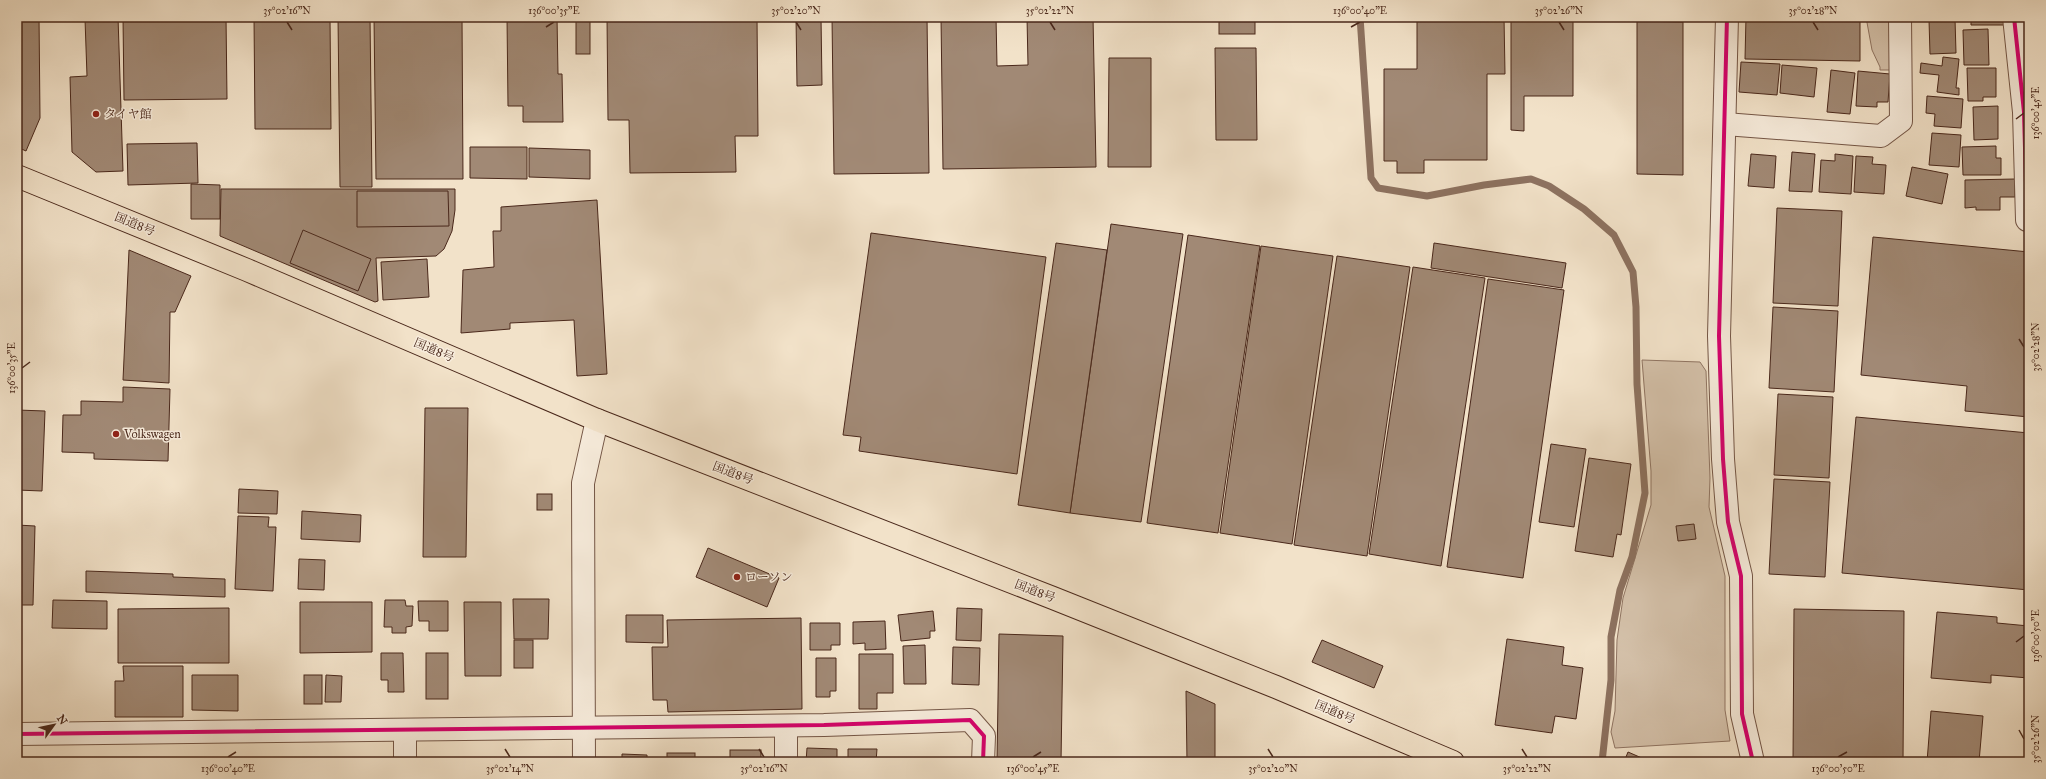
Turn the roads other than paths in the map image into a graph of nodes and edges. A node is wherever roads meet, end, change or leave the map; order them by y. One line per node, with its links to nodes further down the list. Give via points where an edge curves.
1 (1727, 17): 4 (street)
2 (1900, 17): 4 (street, via 1901,120 1881,136)
3 (2014, 17): 6 (street, via 2024,112)
4 (1725, 124): 17 (street, via 1719,336 1724,459 1728,522 1741,576 1742,714)
5 (17, 176): 7 (highway, 国道8号, via 247,270)
6 (2027, 220)
7 (597, 420): 9 (street, via 583,483); 16 (highway, 国道8号, via 1076,607 1276,687)
8 (786, 726): 9 (street); 14 (street); 15 (street, via 970,720 984,736)
9 (584, 727): 10 (street); 13 (street)
10 (405, 731): 11 (street); 12 (street)
11 (17, 734)
12 (404, 762)
13 (584, 762)
14 (786, 762)
15 (983, 762)
16 (1453, 762)
17 (1752, 762)

